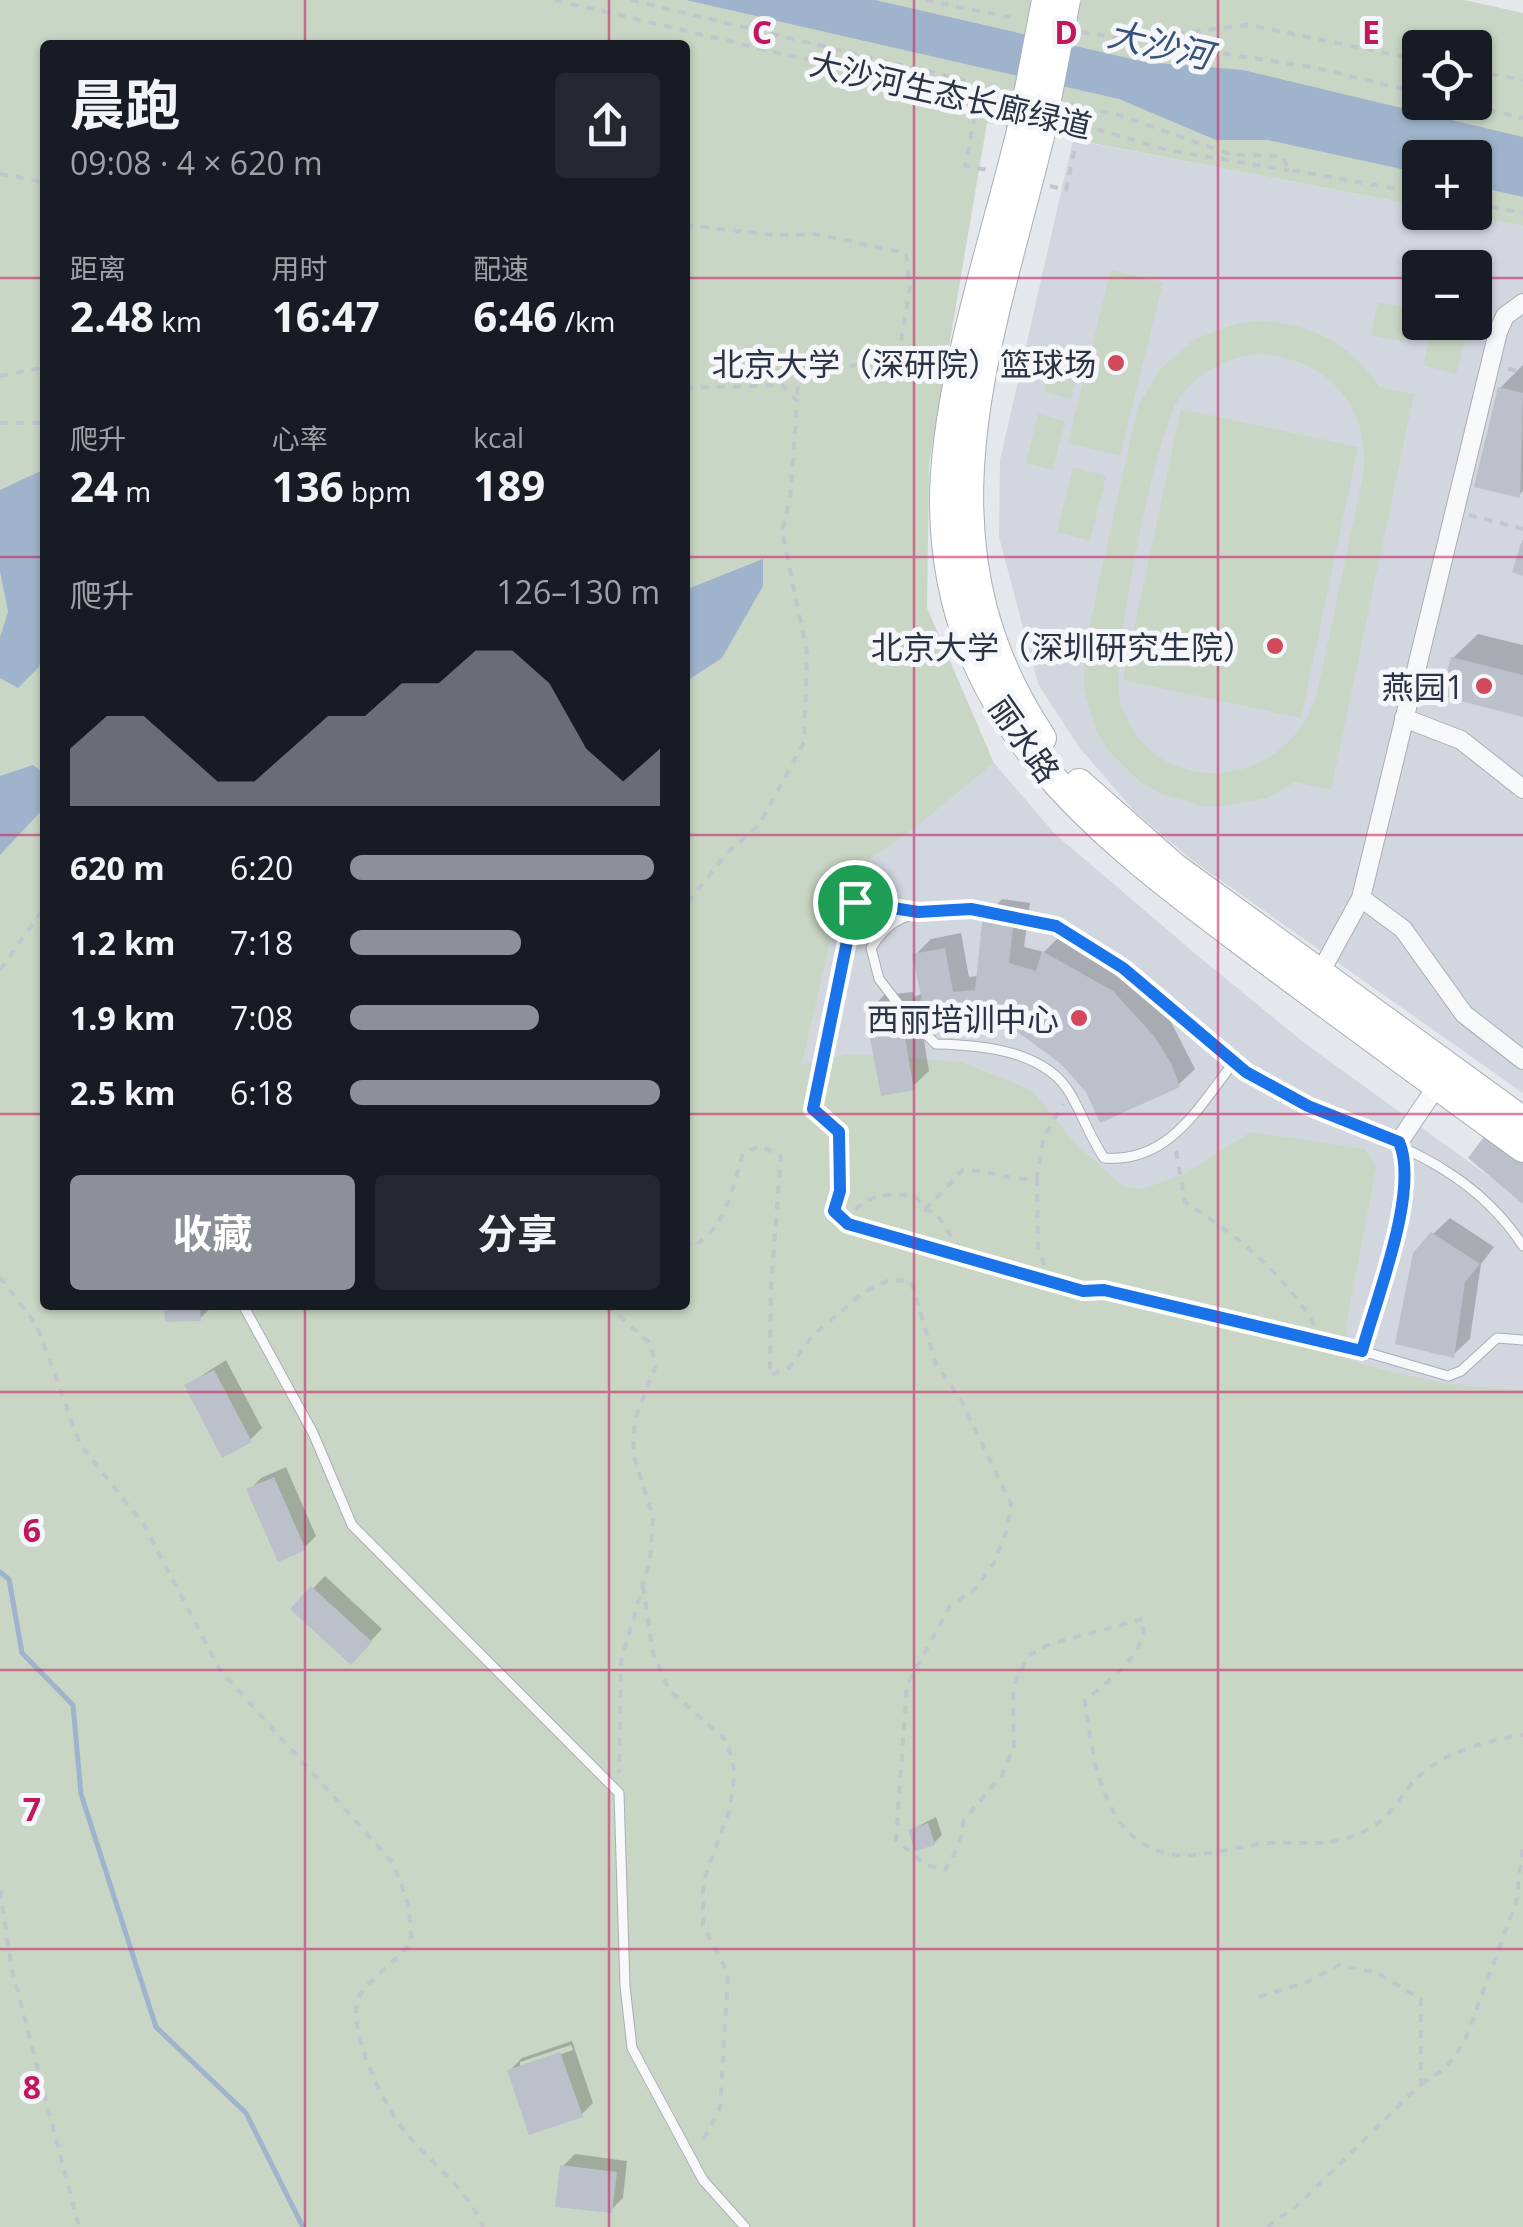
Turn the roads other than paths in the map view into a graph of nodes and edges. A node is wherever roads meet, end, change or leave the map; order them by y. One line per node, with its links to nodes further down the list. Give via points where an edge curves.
1 (1046, 0): 3 (main road, 丽水路, bridge)
2 (1065, 14): 3 (main road, 丽水路, bridge)
3 (1041, 129): 4 (main road, 丽水路)
4 (1020, 176): 9 (main road, 丽水路, via 966,481 973,564 997,652 1040,736 1102,806 1174,868); 14 (main road, 丽水路, via 962,371 946,468 950,564 981,670 1034,757 1101,833)
5 (1523, 303): 6 (street, via 1505,316 1498,332)
6 (1404, 718): 7 (street, via 1460,740); 8 (street)
7 (1523, 790)
8 (1361, 898): 9 (street); 12 (street, via 1403,929 1464,1014)
9 (1320, 973): 15 (main road, 丽水路)
10 (900, 1006): 13 (lane, via 878,980 871,948 886,925 918,912 971,909 1056,926 1123,968)
11 (911, 1020): 13 (lane, via 936,1044 991,1046 1036,1064 1070,1092 1104,1158 1130,1160 1158,1149)
12 (1523, 1060)
13 (1234, 1062): 16 (lane, via 1308,1106)
14 (1437, 1086): 16 (street); 17 (main road, 丽水路)
15 (1523, 1121)
16 (1399, 1142): 18 (lane, via 1452,1174 1504,1218); 21 (street, via 1406,1159 1403,1196)
17 (1523, 1148)
18 (1523, 1246)
19 (246, 1310): 22 (lane, via 313,1433 352,1524 619,1793 632,2048 703,2180)
20 (1523, 1340): 21 (lane, via 1497,1338 1448,1376)
21 (1362, 1351)
22 (745, 2227)

